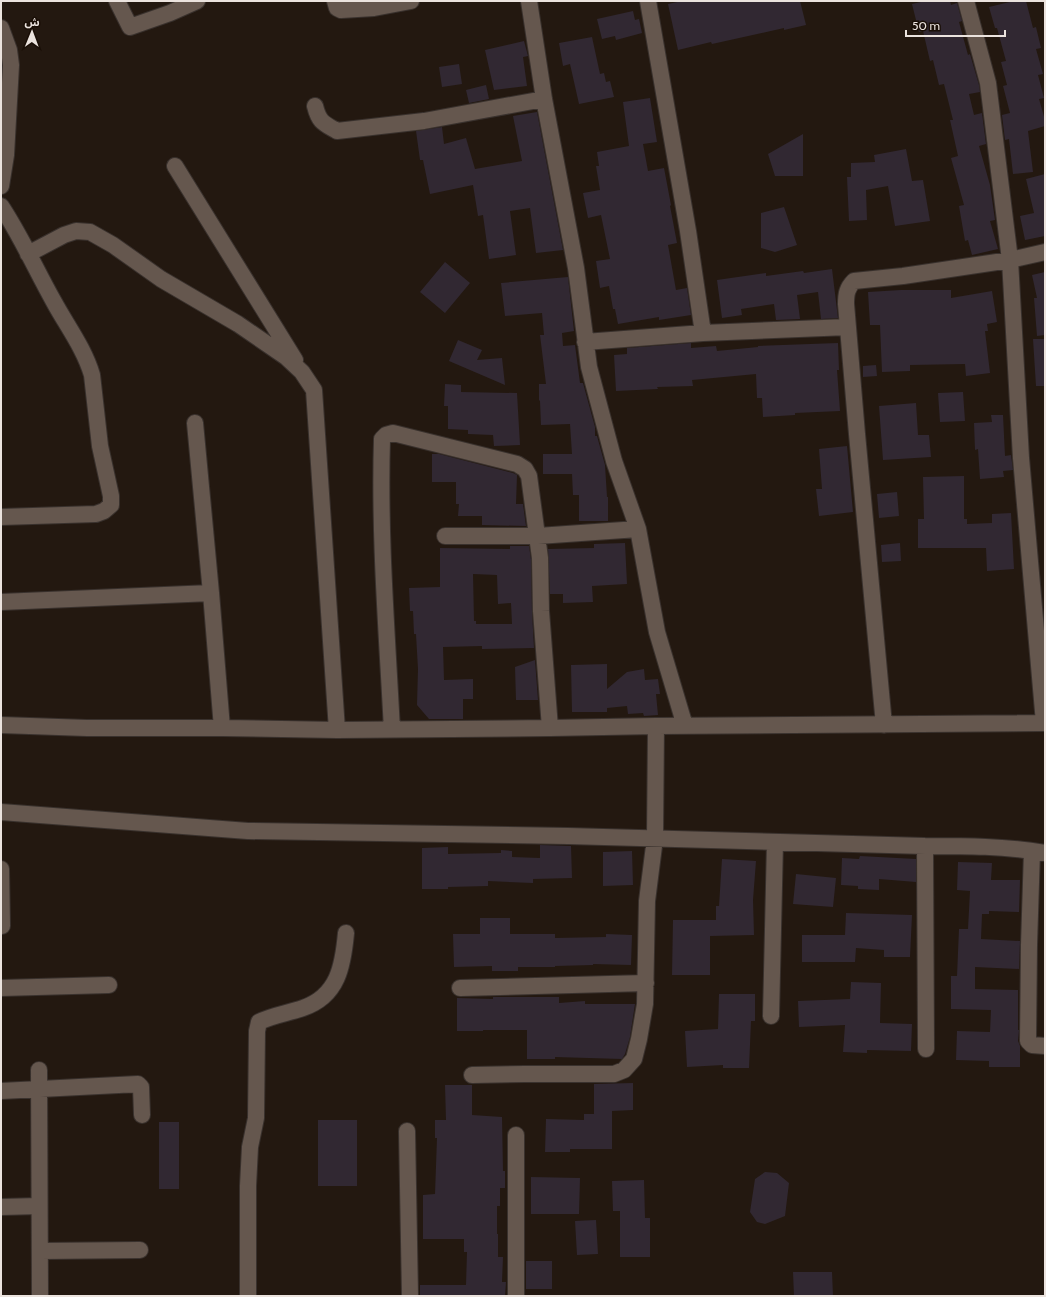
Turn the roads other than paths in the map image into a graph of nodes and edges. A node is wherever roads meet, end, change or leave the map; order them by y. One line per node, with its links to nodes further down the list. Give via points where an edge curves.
1 (117, 1): 2 (street, via 130,27)
2 (197, 1)
3 (335, 1): 4 (street, via 337,8 341,10 374,8)
4 (411, 1)
5 (529, 1): 9 (street)
6 (648, 1): 18 (street)
7 (966, 1): 16 (street, via 988,83)
8 (1, 28): 12 (street, via 9,50 11,66 6,155)
9 (544, 99): 10 (street, via 424,121 337,131 318,118); 19 (street, via 576,268)
10 (315, 106)
11 (175, 166): 20 (street)
12 (1, 186)
13 (1, 206): 15 (street)
14 (1045, 252): 16 (street)
15 (28, 254): 20 (street, via 64,235 76,231 90,232 113,245 161,280 238,324 286,357 302,372); 22 (street, via 81,346 89,365 111,505 96,514)
16 (1010, 260): 17 (street, via 854,281 846,293); 28 (street, via 1021,458)
17 (848, 327): 18 (street); 31 (street)
18 (703, 333): 19 (street)
19 (585, 342): 23 (street, via 589,367 614,461)
20 (314, 390): 36 (street)
21 (195, 423): 26 (street)
22 (1, 517)
23 (638, 529): 25 (street); 33 (street, via 657,632)
24 (445, 536): 25 (street)
25 (538, 536): 35 (street); 37 (street, via 529,476 525,469 517,464 392,433 382,439 384,602)
26 (211, 594): 27 (street); 34 (street)
27 (1, 602)
28 (1041, 639): 29 (street)
29 (1044, 723): 31 (street)
30 (1, 725): 34 (street)
31 (884, 725): 33 (street)
32 (656, 726): 33 (street); 35 (street); 39 (street)
33 (685, 726)
34 (222, 728): 36 (street)
35 (550, 728): 37 (street)
36 (337, 730): 37 (street)
37 (392, 730)
38 (1, 812): 39 (street, via 248,830)
39 (655, 838): 40 (street); 46 (street, via 647,901)
40 (775, 842): 41 (street); 50 (street)
41 (925, 846): 42 (street, via 980,846); 52 (street)
42 (1038, 852): 51 (street, via 1029,953 1028,1042 1032,1045)
43 (1, 869): 44 (street)
44 (2, 926)
45 (346, 933): 65 (street, via 339,974 333,987 322,998 305,1008 259,1022 256,1118 250,1147 248,1186)
46 (646, 983): 49 (street); 54 (street, via 645,1004 634,1059 624,1070 614,1074)
47 (108, 985): 48 (street)
48 (1, 988)
49 (460, 988)
50 (771, 1016)
51 (1045, 1046)
52 (926, 1049)
53 (39, 1070): 55 (street)
54 (472, 1075)
55 (39, 1088): 56 (street); 57 (street, via 138,1084 141,1087); 60 (street)
56 (1, 1091)
57 (142, 1116)
58 (407, 1131): 66 (street)
59 (516, 1135): 67 (street)
60 (40, 1206): 61 (street); 63 (street)
61 (1, 1207)
62 (140, 1250): 63 (street)
63 (40, 1251): 64 (street)
64 (40, 1296)
65 (248, 1296)
66 (410, 1296)
67 (516, 1296)

